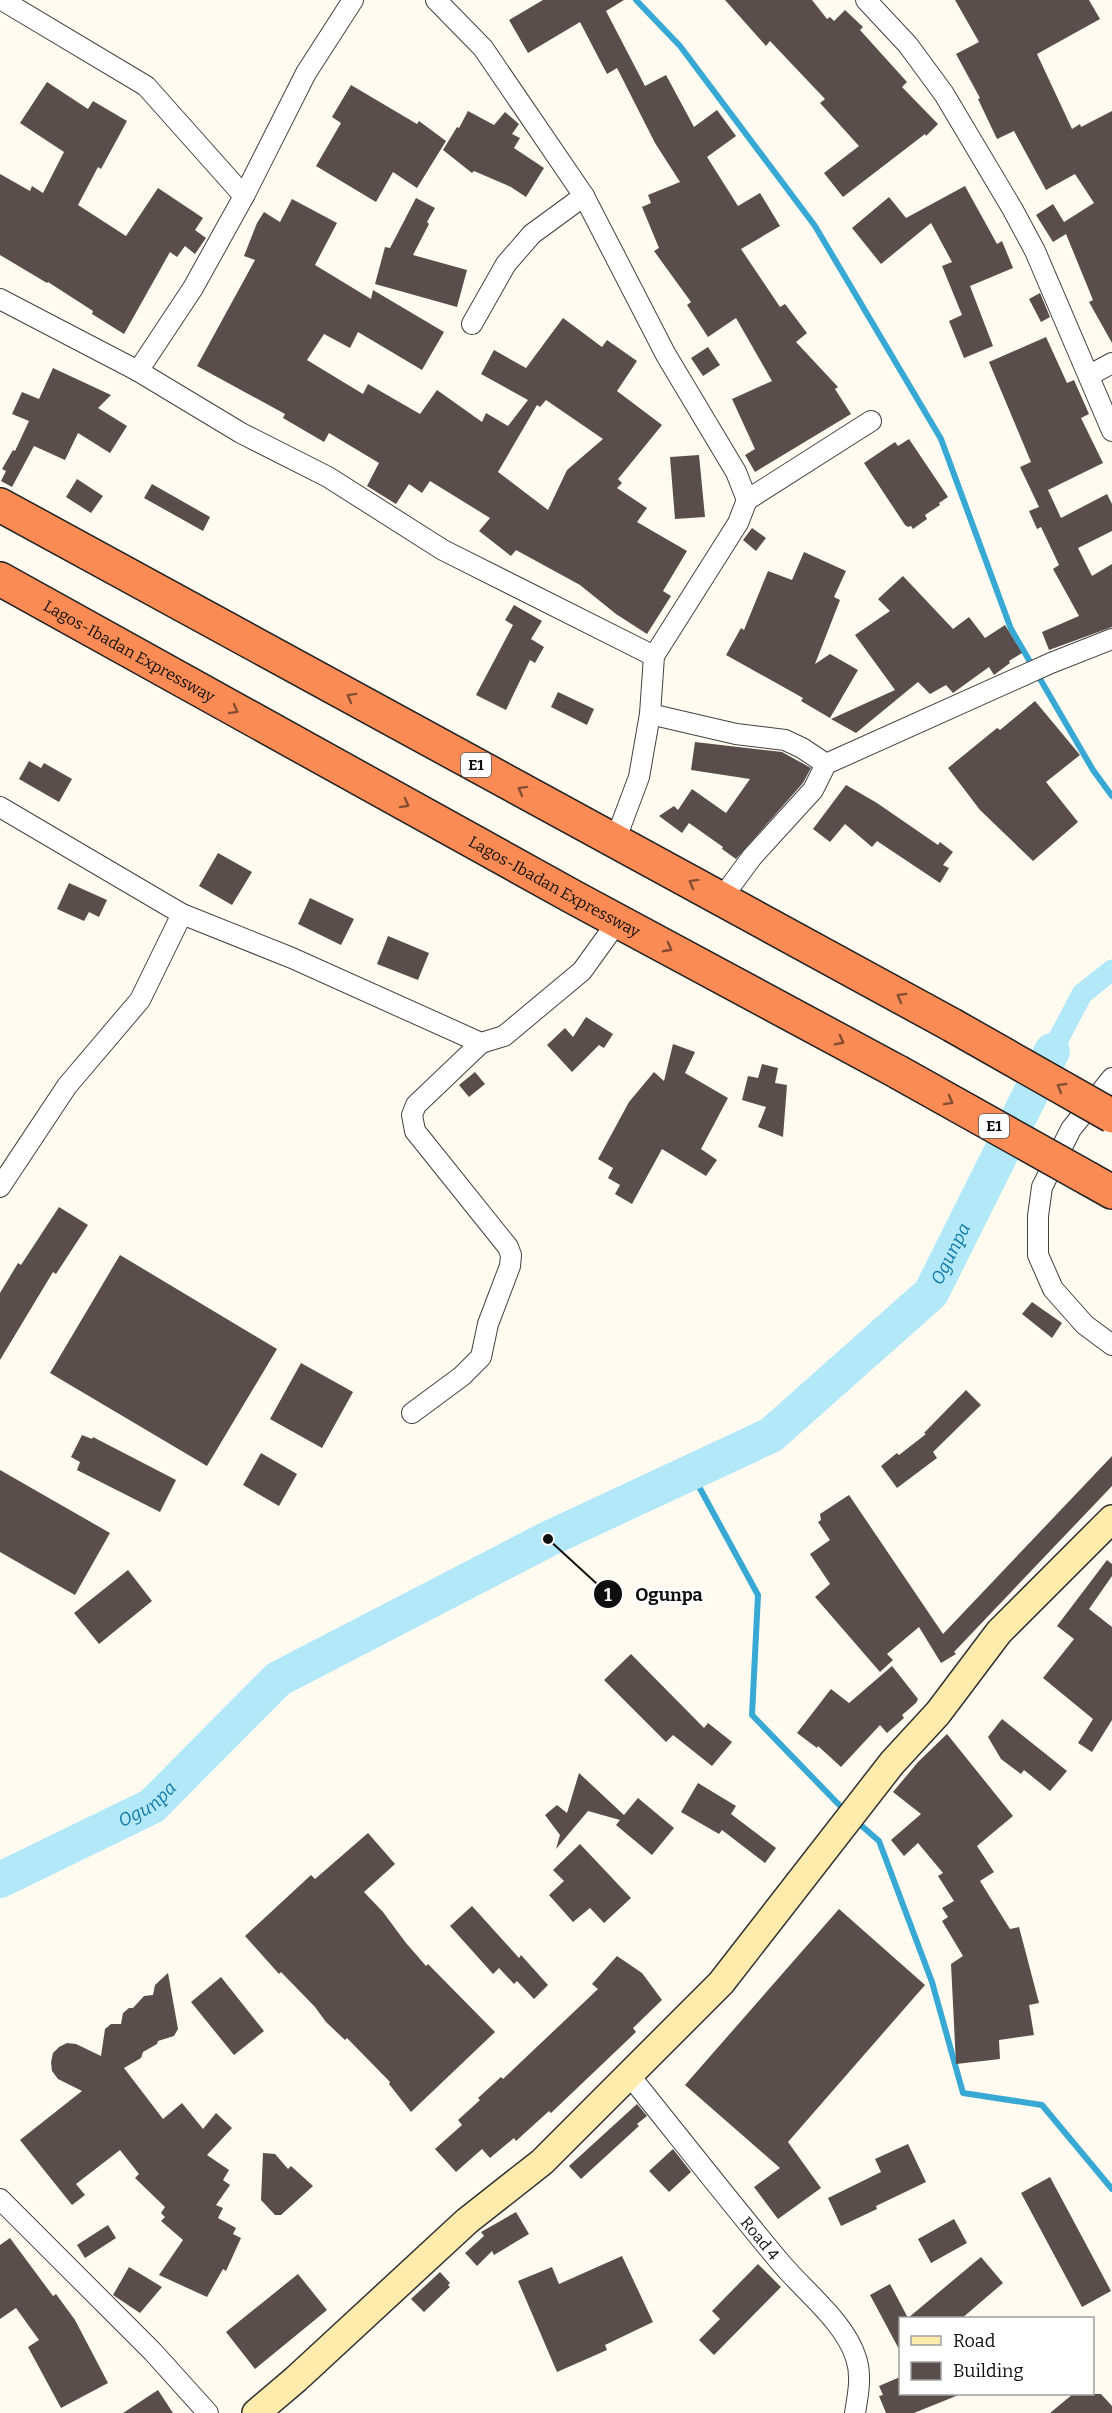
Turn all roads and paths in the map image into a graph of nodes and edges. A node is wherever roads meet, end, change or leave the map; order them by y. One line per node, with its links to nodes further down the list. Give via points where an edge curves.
1 (2, 0): 5 (street, via 146,86)
2 (353, 0): 5 (street, via 306,73)
3 (436, 0): 6 (street, via 483,48)
4 (866, 0): 11 (street, via 908,45 944,94 1035,251)
5 (244, 196): 10 (street, via 193,288)
6 (584, 196): 8 (street, via 532,234 506,264); 14 (street, via 666,355 736,472)
7 (0, 299): 10 (street)
8 (472, 324)
9 (1112, 363): 11 (street)
10 (138, 371): 18 (street, via 241,433 328,477 442,550)
11 (1090, 375): 13 (street)
12 (871, 421): 14 (street)
13 (1112, 431)
14 (747, 500): 18 (street, via 738,523)
15 (0, 505): 22 (highway, E1, one-way to 15)
16 (0, 579): 25 (highway, Lagos-Ibadan Expressway / E1, one-way to 25)
17 (1112, 639): 20 (street)
18 (654, 656): 19 (street)
19 (650, 714): 20 (street, via 736,734 776,738 802,748); 22 (street, via 639,777)
20 (826, 764): 23 (street, via 813,789 752,857)
21 (0, 807): 24 (street)
22 (615, 841): 23 (highway, E1, one-way to 22)
23 (721, 899): 28 (highway, E1, one-way to 23, bridge)
24 (182, 914): 26 (street); 30 (street, via 140,1000 68,1086)
25 (618, 921): 26 (street, via 582,971 504,1036); 29 (highway, Lagos-Ibadan Expressway / E1, one-way to 29, bridge)
26 (482, 1042): 32 (street, via 416,1105 412,1115 415,1131 508,1247 510,1266 488,1324 481,1357)
27 (1112, 1078): 31 (street, via 1071,1129 1042,1187 1038,1216 1038,1256 1053,1289 1085,1325)
28 (1112, 1116)
29 (1100, 1186)
30 (0, 1187)
31 (1112, 1345)
32 (412, 1413)
33 (1112, 1519): 34 (street, via 999,1632 721,1983)
34 (630, 2076): 37 (street, via 542,2162 467,2221); 38 (street, Road 4, via 781,2264 848,2340 860,2380)
35 (0, 2199): 36 (street, via 153,2352)
36 (208, 2413)
37 (256, 2413)
38 (855, 2413)

